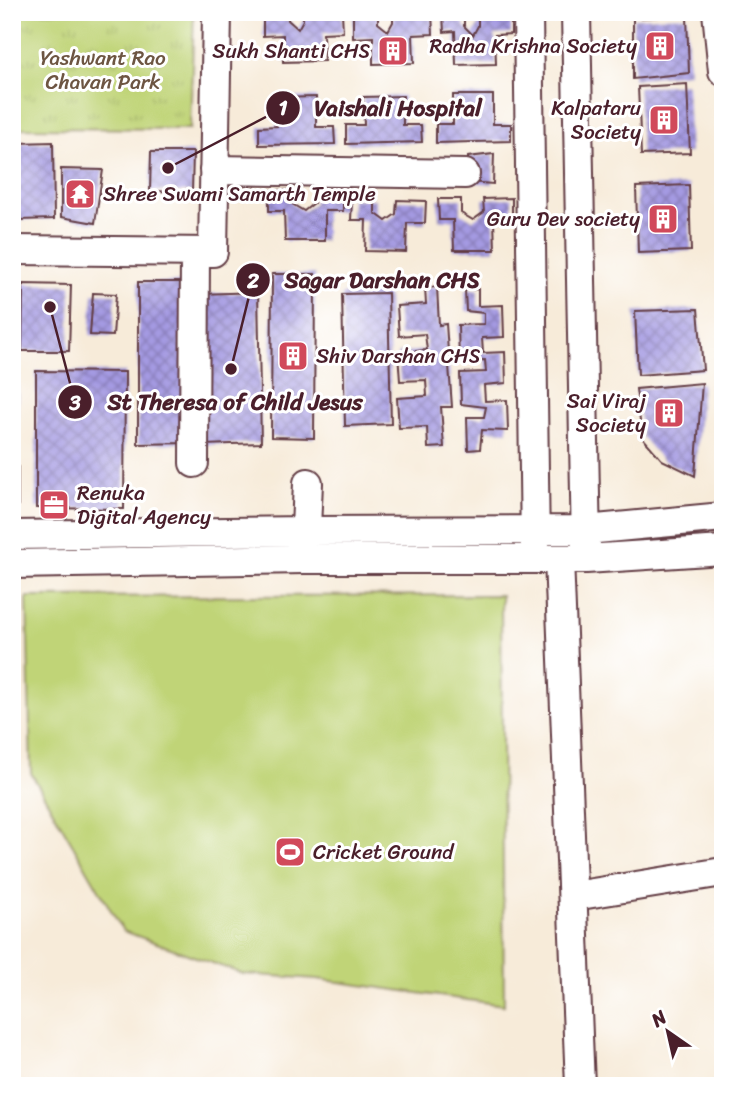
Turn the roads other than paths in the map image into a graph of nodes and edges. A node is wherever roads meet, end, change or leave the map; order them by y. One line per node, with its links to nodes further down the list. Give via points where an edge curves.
1 (218, 12): 6 (street)
2 (528, 12): 15 (street)
3 (576, 12): 13 (street)
4 (716, 12): 5 (street)
5 (723, 71)
6 (214, 170): 7 (street); 9 (street, via 213,252)
7 (465, 174)
8 (12, 250): 9 (street)
9 (195, 252): 10 (street)
10 (194, 463)
11 (309, 483): 14 (street)
12 (723, 517): 13 (street)
13 (586, 530): 15 (street); 19 (street)
14 (305, 531): 15 (street); 16 (street); 18 (street)
15 (535, 531): 19 (street)
16 (12, 535)
17 (723, 550): 19 (street)
18 (304, 559): 19 (street); 20 (street)
19 (560, 559): 22 (street)
20 (12, 564)
21 (721, 878): 22 (street)
22 (574, 896): 23 (street)
23 (580, 1086)

